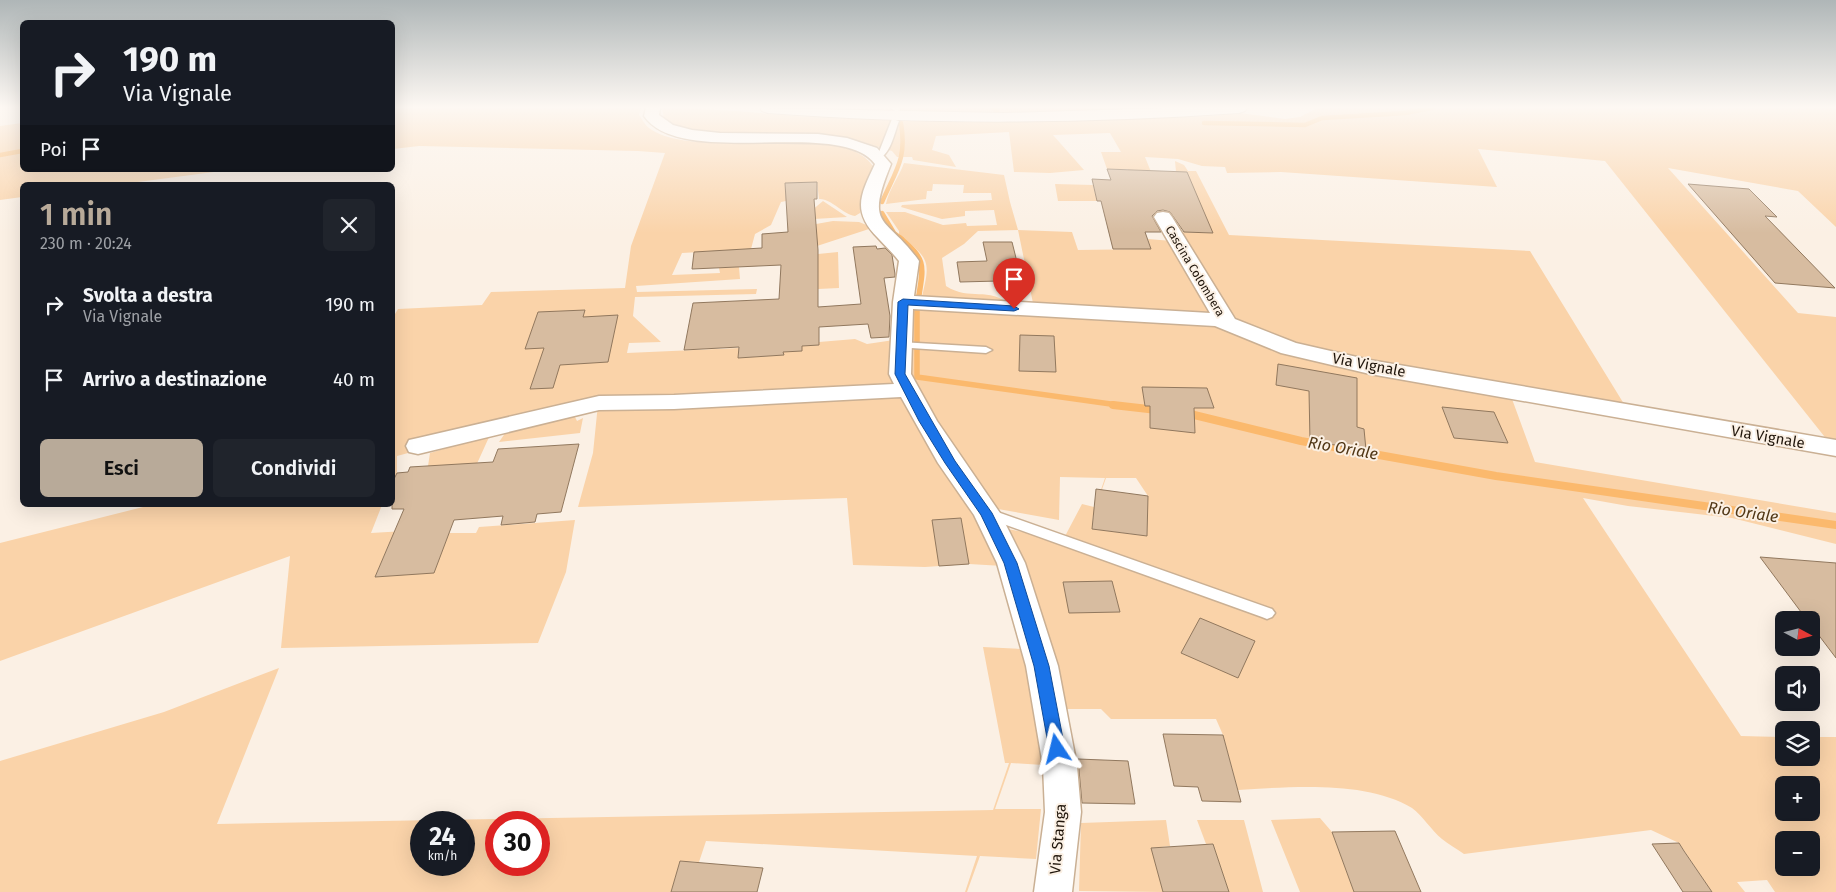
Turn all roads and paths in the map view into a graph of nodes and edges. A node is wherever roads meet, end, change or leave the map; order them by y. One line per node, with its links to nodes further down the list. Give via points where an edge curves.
1 (871, 150): 3 (street)
2 (884, 150): 3 (lane)
3 (877, 157): 5 (street, Via Stanga, via 883,164 868,205 877,226 910,261)
4 (1163, 218): 6 (street, Cascina Colombera)
5 (903, 302): 6 (street, Via Vignale, via 1218,320); 7 (street, Via Stanga)
6 (1228, 325): 11 (street, Via Vignale, via 1289,348 1370,367)
7 (911, 346): 8 (lane); 9 (street, Via Stanga, via 900,374)
8 (986, 350)
9 (908, 390): 10 (street, via 599,403); 12 (street, Via Stanga, via 950,463)
10 (418, 446)
11 (1836, 448)
12 (986, 513): 13 (lane); 14 (street, Via Stanga, via 1011,563 1042,666 1060,766 1063,812)
13 (1267, 613)
14 (1053, 892)

